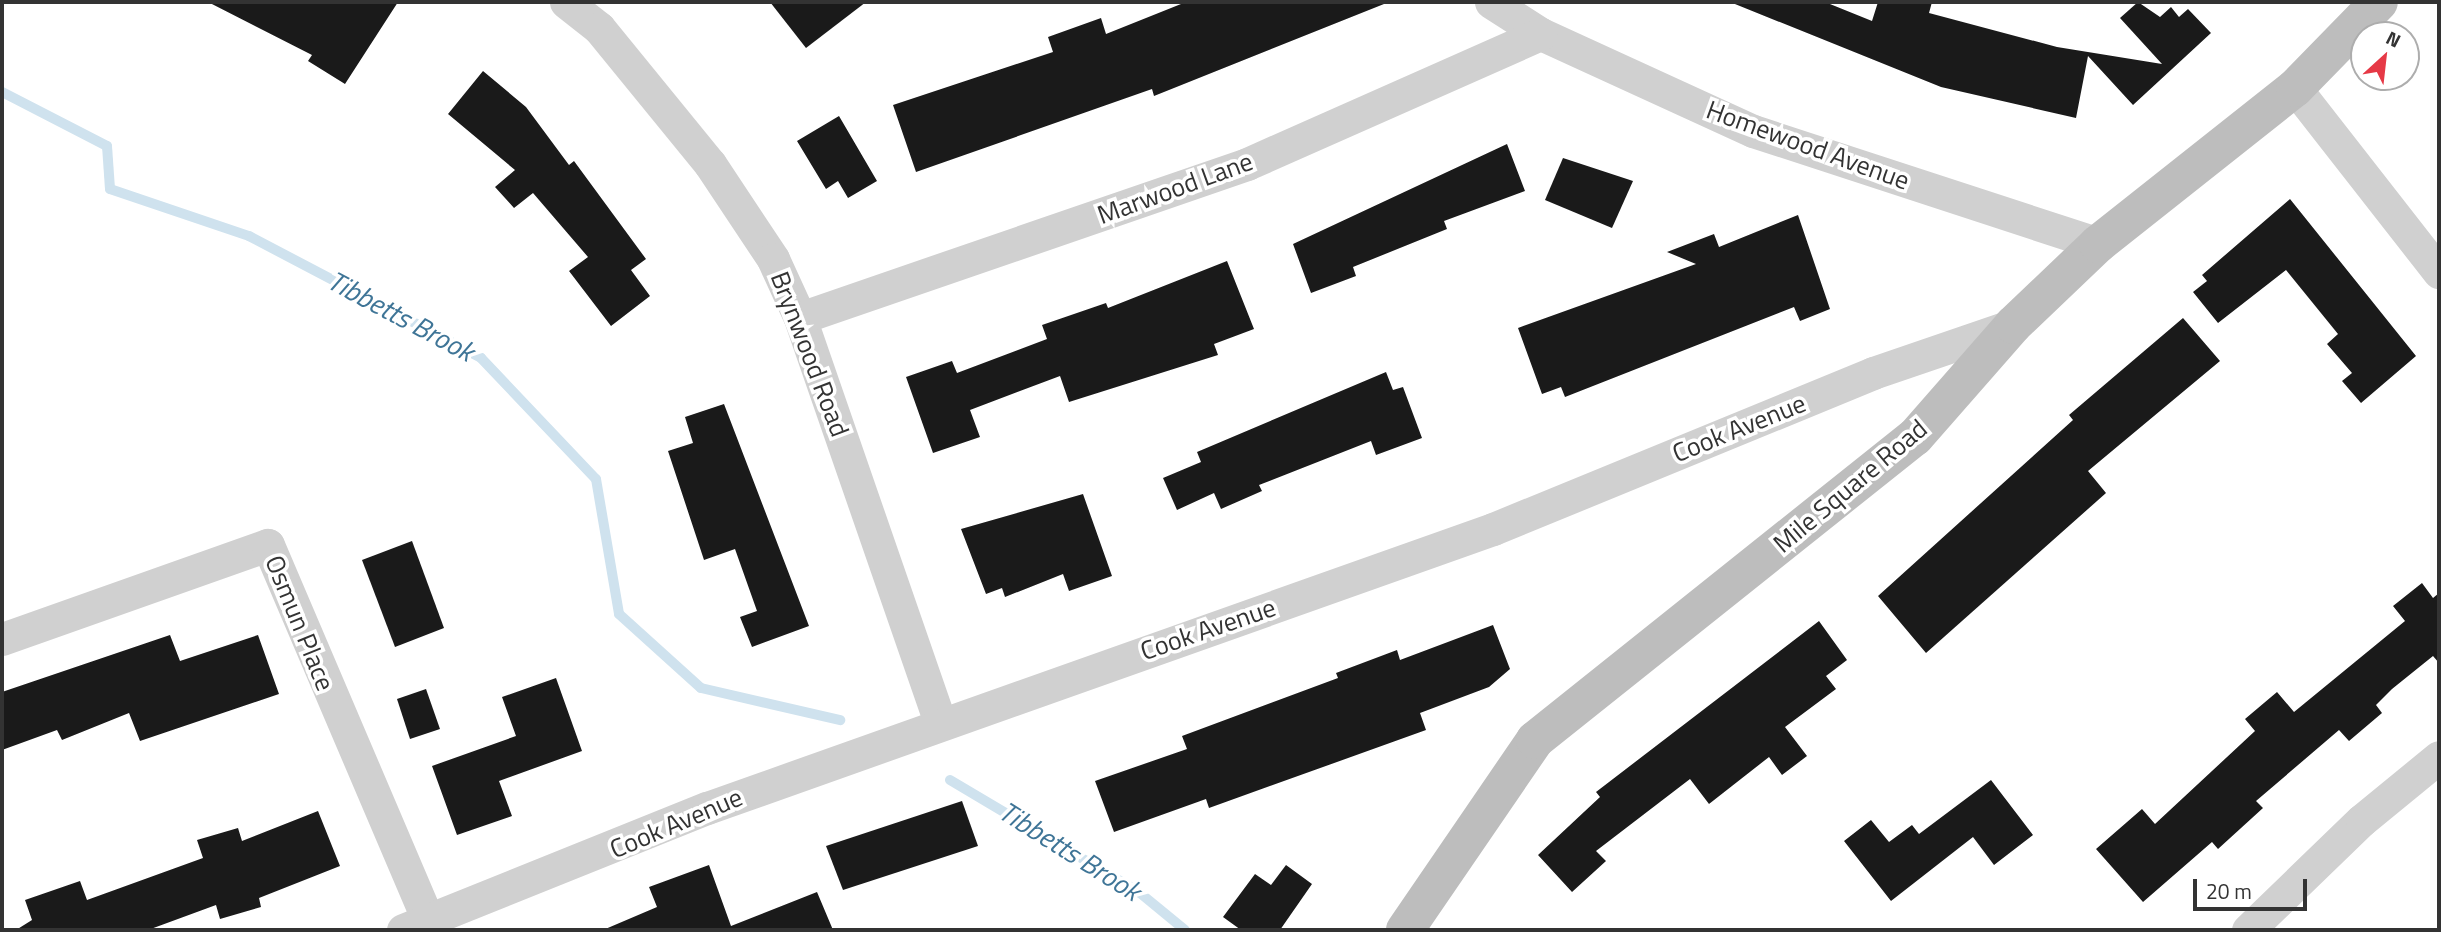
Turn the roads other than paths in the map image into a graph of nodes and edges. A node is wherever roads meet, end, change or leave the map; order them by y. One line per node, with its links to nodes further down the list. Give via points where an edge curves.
1 (566, 2): 8 (street, Brynwood Road, via 599,28 710,164 773,259)
2 (1491, 2): 4 (street, Homewood Avenue)
3 (2379, 2): 5 (street, Mile Square Road)
4 (1541, 34): 6 (street, Homewood Avenue, via 1753,131); 8 (street, Marwood Lane, via 1247,164)
5 (2295, 88): 6 (street, Mile Square Road); 7 (street)
6 (2098, 244): 9 (street, Mile Square Road)
7 (2439, 272)
8 (800, 318): 11 (street, Brynwood Road)
9 (2013, 325): 11 (street, Cook Avenue, via 1873,373 1493,529); 14 (street, Mile Square Road, via 1915,437 1535,740)
10 (2, 639): 13 (street, Osmun Place, via 268,545)
11 (940, 723): 13 (street, Cook Avenue, via 707,808)
12 (2439, 757): 15 (street, via 2362,820)
13 (416, 925)
14 (1405, 930)
15 (2248, 930)

